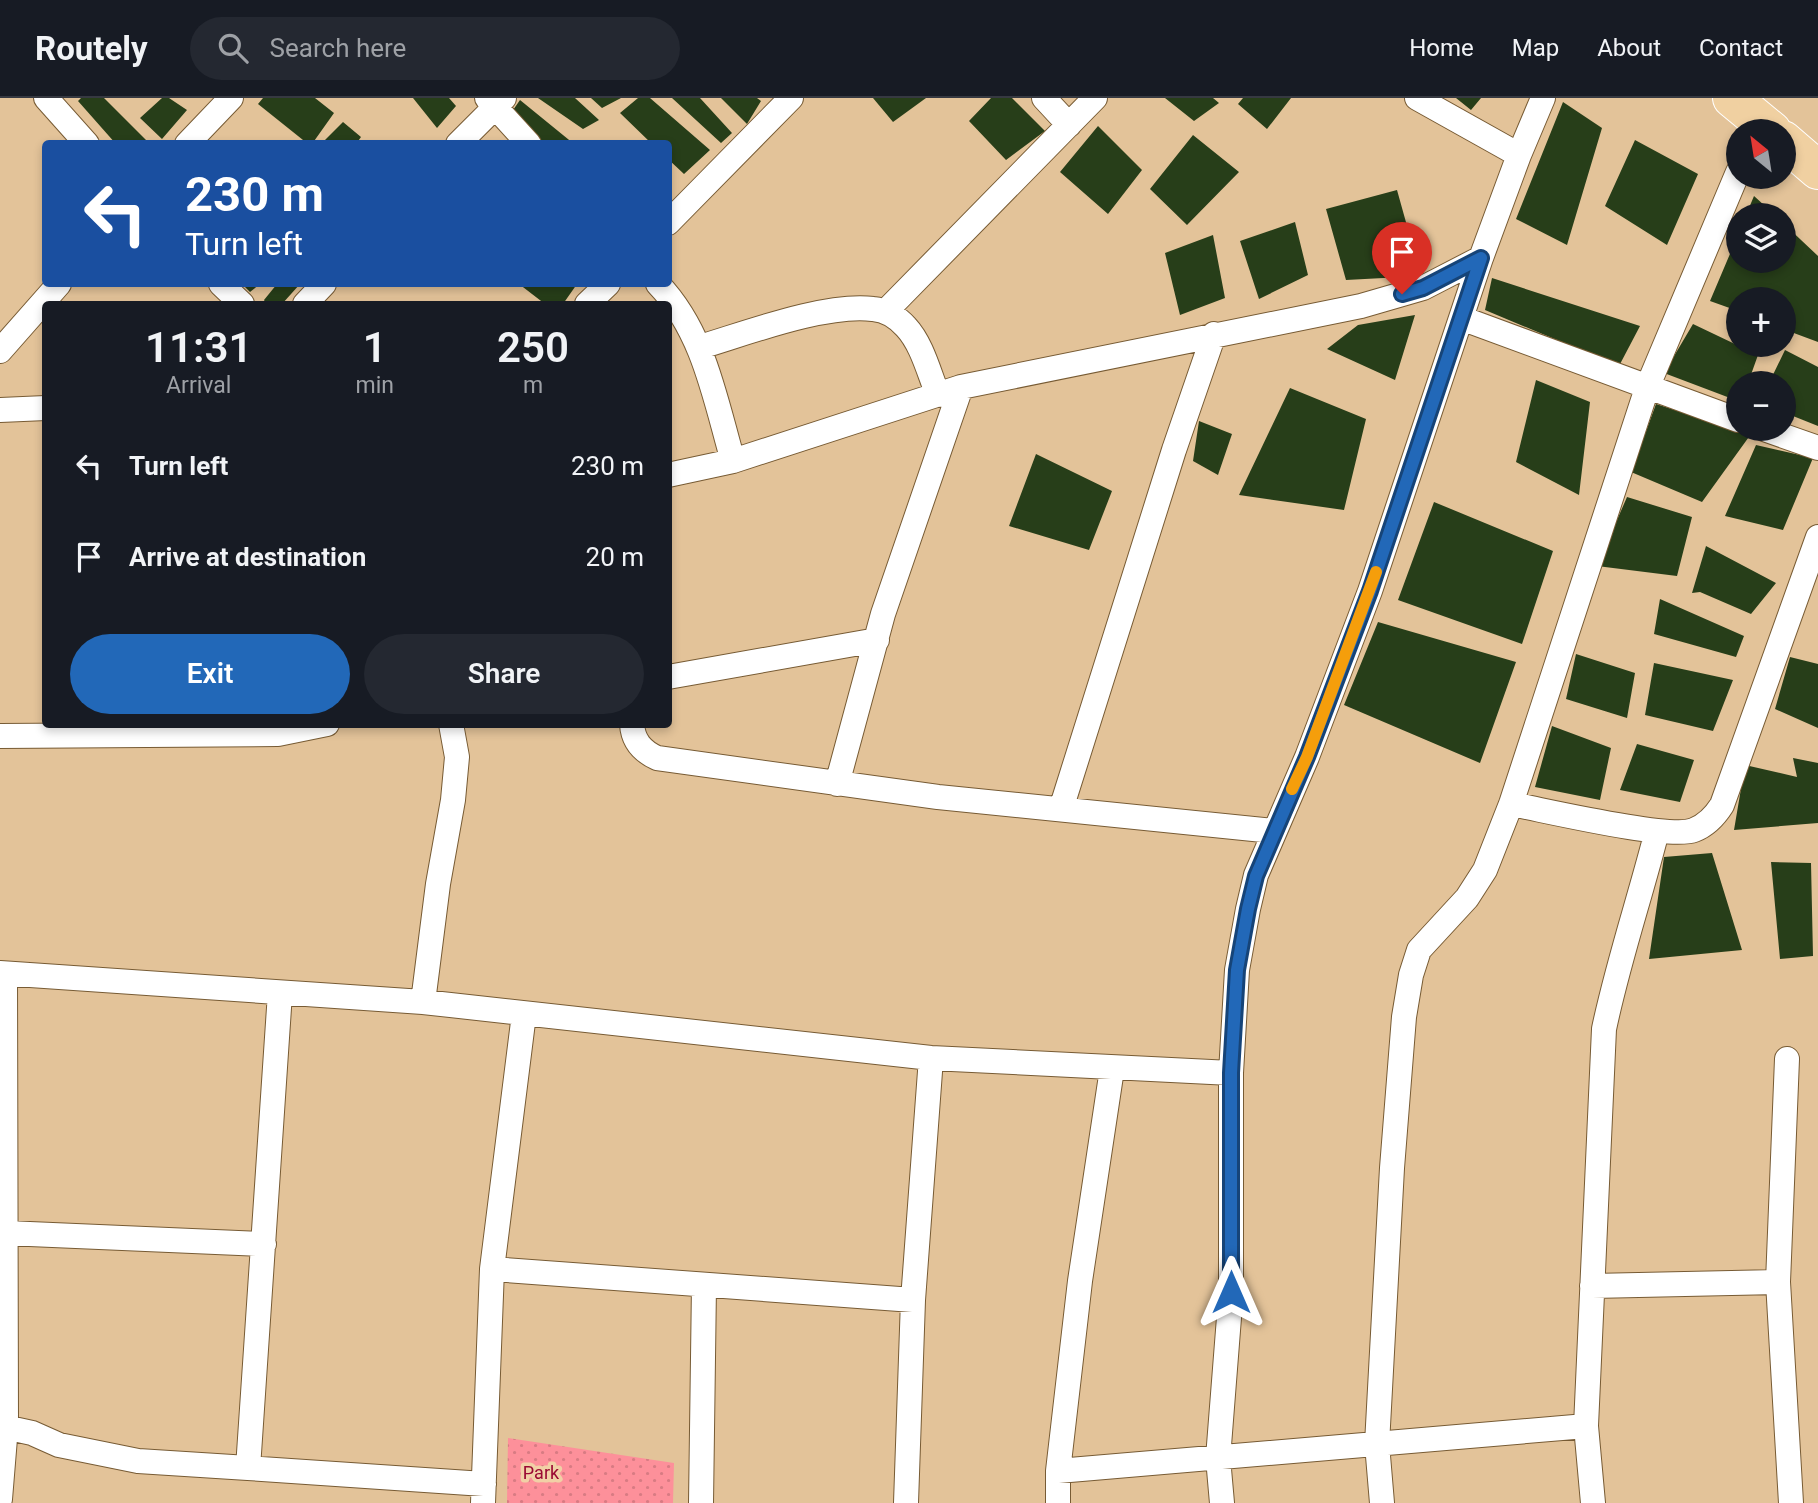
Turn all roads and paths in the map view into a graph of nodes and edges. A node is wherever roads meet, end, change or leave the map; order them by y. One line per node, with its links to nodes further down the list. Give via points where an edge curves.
1 (46, 98): 12 (street)
2 (231, 98): 13 (street)
3 (791, 98): 20 (street)
4 (1044, 98): 11 (street)
5 (1095, 98): 11 (street)
6 (1417, 98): 17 (street)
7 (1543, 98): 17 (street)
8 (1732, 98): 10 (main road)
9 (495, 101): 14 (street); 15 (street)
10 (1756, 119)
11 (1069, 125): 32 (street)
12 (83, 140)
13 (191, 140)
14 (461, 140)
15 (526, 140)
16 (1796, 152): 18 (main road)
17 (1519, 155): 21 (street)
18 (1818, 170)
19 (1731, 189): 37 (street)
20 (672, 219)
21 (1481, 258): 33 (street); 34 (street, via 1423,288 1361,306)
22 (56, 287): 26 (street)
23 (224, 287): 27 (street)
24 (321, 287): 28 (street)
25 (605, 287): 29 (street)
26 (44, 301)
27 (240, 301)
28 (308, 301)
29 (590, 301)
30 (672, 302): 35 (street)
31 (42, 303): 36 (street)
32 (885, 312): 35 (street, via 841,309); 38 (street, via 907,328)
33 (1461, 318): 37 (street); 57 (street, via 1370,591 1307,757)
34 (1214, 334): 38 (street); 56 (street)
35 (700, 347): 44 (street)
36 (0, 351)
37 (1647, 388): 41 (street); 55 (street)
38 (950, 391): 44 (street); 47 (street)
39 (42, 408): 40 (street)
40 (0, 410)
41 (1726, 416)
42 (1796, 440): 43 (street)
43 (1818, 448)
44 (733, 461): 45 (street)
45 (672, 474)
46 (1818, 537): 58 (street, via 1721,804 1713,818 1692,831)
47 (877, 640): 48 (street); 54 (street)
48 (672, 676)
49 (452, 728): 61 (street, via 457,757 453,800)
50 (633, 728): 54 (street, via 643,751 657,758)
51 (103, 729): 52 (street); 53 (street)
52 (278, 729)
53 (0, 736)
54 (837, 784): 56 (street)
55 (1511, 804): 58 (street); 76 (street, via 1485,870 1467,898 1419,950 1411,975 1392,1168)
56 (1060, 809): 57 (street)
57 (1273, 831): 66 (street, via 1256,876 1237,970)
58 (1657, 831): 72 (street, via 1604,1029)
59 (3, 974): 60 (street); 67 (street)
60 (280, 993): 61 (street); 68 (street)
61 (423, 1003): 62 (street)
62 (524, 1014): 63 (street); 69 (street)
63 (931, 1058): 65 (street); 73 (street)
64 (1787, 1059): 70 (street)
65 (1112, 1069): 66 (street); 79 (street)
66 (1231, 1073): 77 (street, via 1231,1292)
67 (5, 1233): 68 (street); 74 (street)
68 (264, 1244): 78 (street)
69 (492, 1269): 71 (street); 80 (street)
70 (1778, 1282): 72 (street); 88 (street)
71 (704, 1284): 73 (street); 82 (street)
72 (1592, 1286): 75 (street)
73 (913, 1300): 83 (street)
74 (3, 1426): 78 (street, via 59,1445 138,1461); 81 (street)
75 (1586, 1426): 76 (street); 87 (street)
76 (1377, 1444): 77 (street); 86 (street)
77 (1218, 1458): 79 (street); 85 (street)
78 (248, 1468): 80 (street)
79 (1058, 1471): 84 (street)
80 (483, 1494)
81 (0, 1499)
82 (701, 1503)
83 (906, 1503)
84 (1058, 1503)
85 (1222, 1503)
86 (1382, 1503)
87 (1593, 1503)
88 (1791, 1503)

